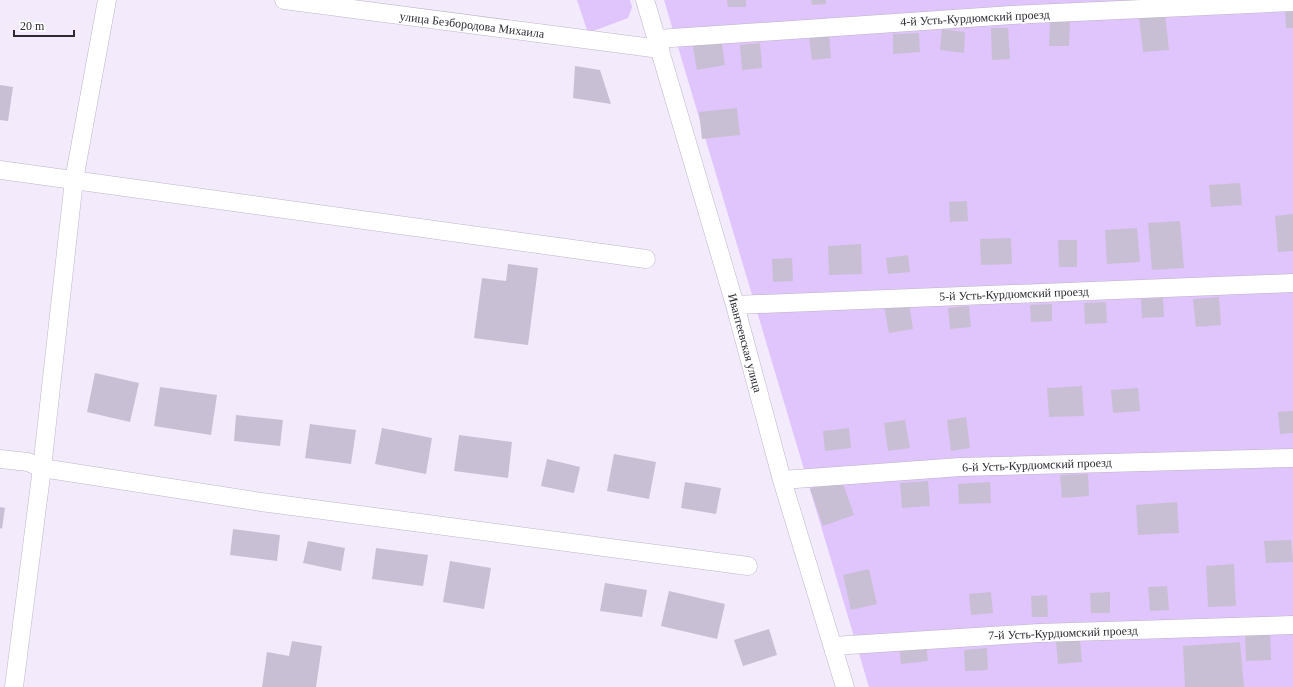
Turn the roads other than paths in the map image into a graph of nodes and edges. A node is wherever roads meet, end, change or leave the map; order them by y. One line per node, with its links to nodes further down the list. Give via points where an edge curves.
1 (107, 0): 7 (street)
2 (284, 0): 5 (street, улица Безбородова Михаила)
3 (645, 0): 5 (street, Ивантеевская улица)
4 (1293, 2): 5 (street, 4-й Усть-Курдюмский проезд, via 1012,15)
5 (658, 44): 10 (street, Ивантеевская улица)
6 (0, 170): 7 (street)
7 (74, 180): 8 (street); 13 (street)
8 (646, 259)
9 (1293, 284): 10 (street, 5-й Усть-Курдюмский проезд)
10 (735, 305): 14 (street, Ивантеевская улица)
11 (1293, 458): 14 (street, 6-й Усть-Курдюмский проезд, via 960,467)
12 (0, 459): 13 (street, via 28,462)
13 (42, 468): 15 (street, via 261,502); 18 (street)
14 (782, 480): 17 (street, Ивантеевская улица)
15 (748, 566)
16 (1293, 625): 17 (street, 7-й Усть-Курдюмский проезд, via 1040,633)
17 (833, 646): 19 (street, Ивантеевская улица)
18 (14, 687)
19 (845, 687)

